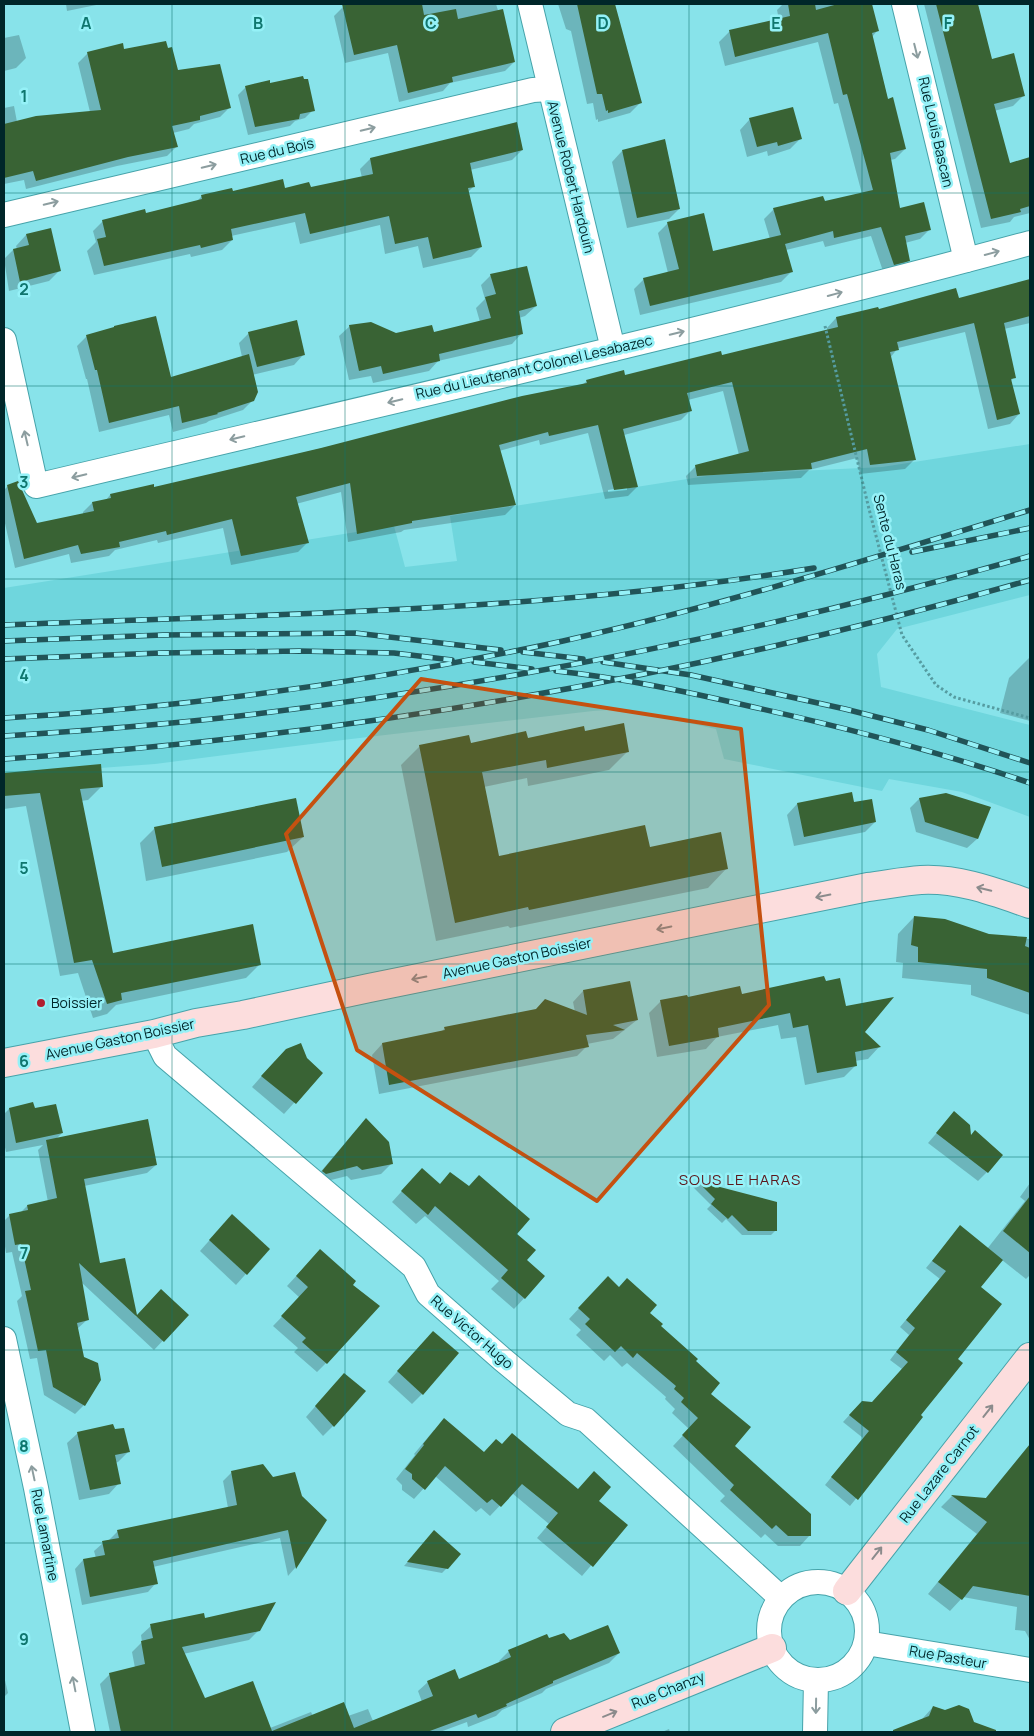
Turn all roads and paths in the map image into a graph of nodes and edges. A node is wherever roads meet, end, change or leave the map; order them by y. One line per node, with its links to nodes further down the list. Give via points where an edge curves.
1 (530, 4): 3 (street, Avenue Robert Hardouin)
2 (904, 4): 6 (street, Rue Louis Bascan, one-way to 6)
3 (550, 89): 4 (street, Rue du Bois, one-way to 3, via 533,90); 8 (street, Avenue Robert Hardouin)
4 (4, 214)
5 (1030, 242): 6 (street, Rue du Lieutenant Colonel Lesabazec, one-way to 5)
6 (966, 260): 7 (street, Rue du Lieutenant Colonel Lesabazec, one-way to 6)
7 (818, 298): 8 (street, Rue du Lieutenant Colonel Lesabazec, one-way to 7); 10 (path, Sente du Haras, via 902,635 936,685 954,697)
8 (613, 349): 9 (street, Rue du Lieutenant Colonel Lesabazec, one-way to 9, via 36,486)
9 (5, 355)
10 (1030, 718)
11 (1030, 904): 12 (street, Avenue Gaston Boissier, one-way to 12, via 954,882 922,880 868,887)
12 (154, 1034): 13 (street, Avenue Gaston Boissier); 17 (street, Rue Victor Hugo, via 165,1056 414,1267 428,1294 568,1414 586,1420)
13 (4, 1063)
14 (4, 1339): 22 (street, Rue Lamartine, one-way to 14)
15 (1030, 1357): 16 (street, Rue Lazare Carnot, one-way to 15)
16 (847, 1591): 17 (street, via 821,1582 806,1583); 18 (street, via 858,1602 864,1615)
17 (781, 1598): 19 (street, via 769,1622)
18 (866, 1643): 20 (street, Rue Pasteur); 21 (street, via 853,1666 830,1679)
19 (772, 1648): 21 (street, via 789,1671); 23 (street, Rue Chanzy, one-way to 19)
20 (1030, 1670)
21 (816, 1680): 24 (street, one-way to 24)
22 (83, 1732)
23 (565, 1732)
24 (815, 1732)

